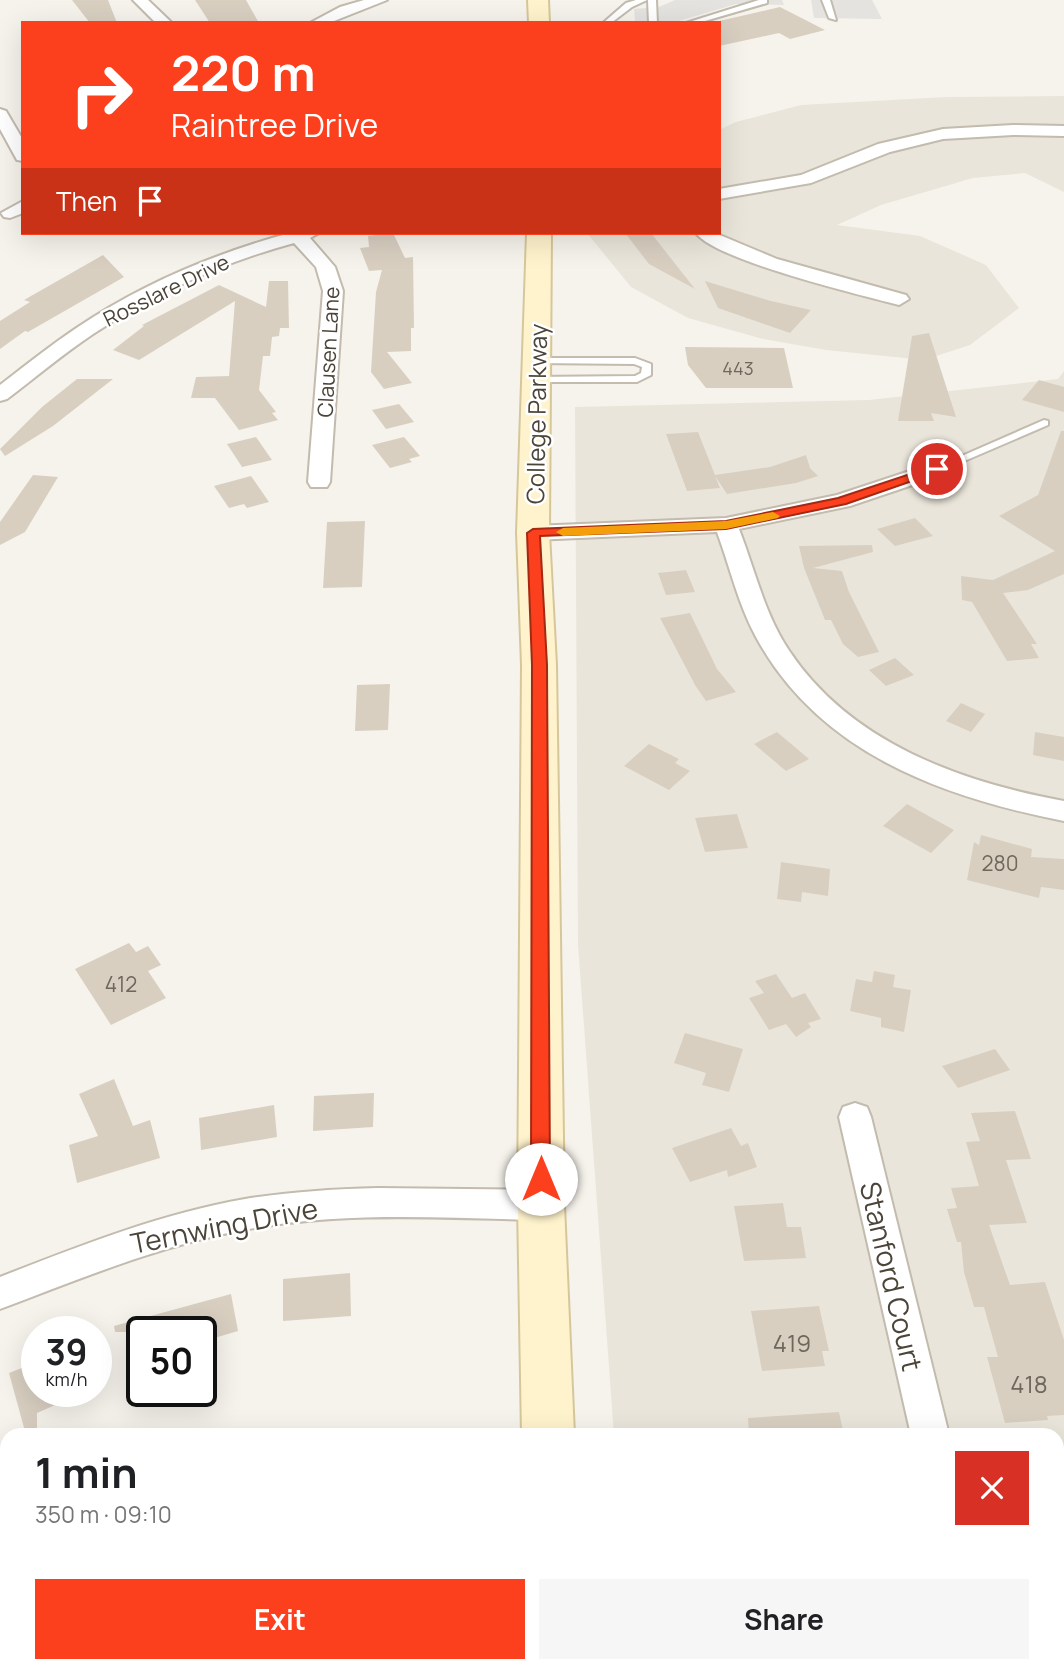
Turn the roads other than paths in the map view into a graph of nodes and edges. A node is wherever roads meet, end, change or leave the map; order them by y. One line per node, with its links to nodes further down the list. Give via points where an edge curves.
1 (140, 0): 11 (street)
2 (380, 0): 12 (street)
3 (538, 0): 13 (main road)
4 (643, 0): 14 (lane)
5 (652, 0): 15 (lane)
6 (723, 0): 9 (lane)
7 (763, 0): 9 (lane)
8 (826, 0): 10 (lane)
9 (729, 12): 16 (lane)
10 (833, 18)
11 (163, 21)
12 (321, 21)
13 (539, 21)
14 (609, 21)
15 (653, 21)
16 (696, 21)
17 (0, 114): 19 (street)
18 (1064, 131): 21 (street, via 943,134 884,148 804,179)
19 (11, 132): 20 (street)
20 (21, 152)
21 (721, 194)
22 (301, 235): 28 (street, Rosslare Drive, via 198,271 138,300 97,323)
23 (305, 235): 31 (street, Clausen Lane, via 332,277 334,291)
24 (539, 235): 27 (main road, College Parkway)
25 (707, 235): 26 (street, via 770,263)
26 (899, 299)
27 (537, 370): 27 (lane, via 637,379 646,375 647,366 635,361); 33 (main road, College Parkway)
28 (2, 391)
29 (1044, 423): 30 (lane)
30 (937, 469): 32 (street, via 842,501)
31 (319, 482)
32 (726, 525): 33 (street); 34 (street, via 767,636 790,670 823,705 884,750 935,776 1013,801)
33 (533, 533): 36 (main road, College Parkway, via 540,665)
34 (1064, 811)
35 (855, 1117): 39 (street, Stanford Court)
36 (541, 1205): 37 (street, Ternwing Drive, via 361,1202 278,1209 114,1247); 38 (main road, College Parkway)
37 (0, 1293)
38 (548, 1428)
39 (928, 1428)

